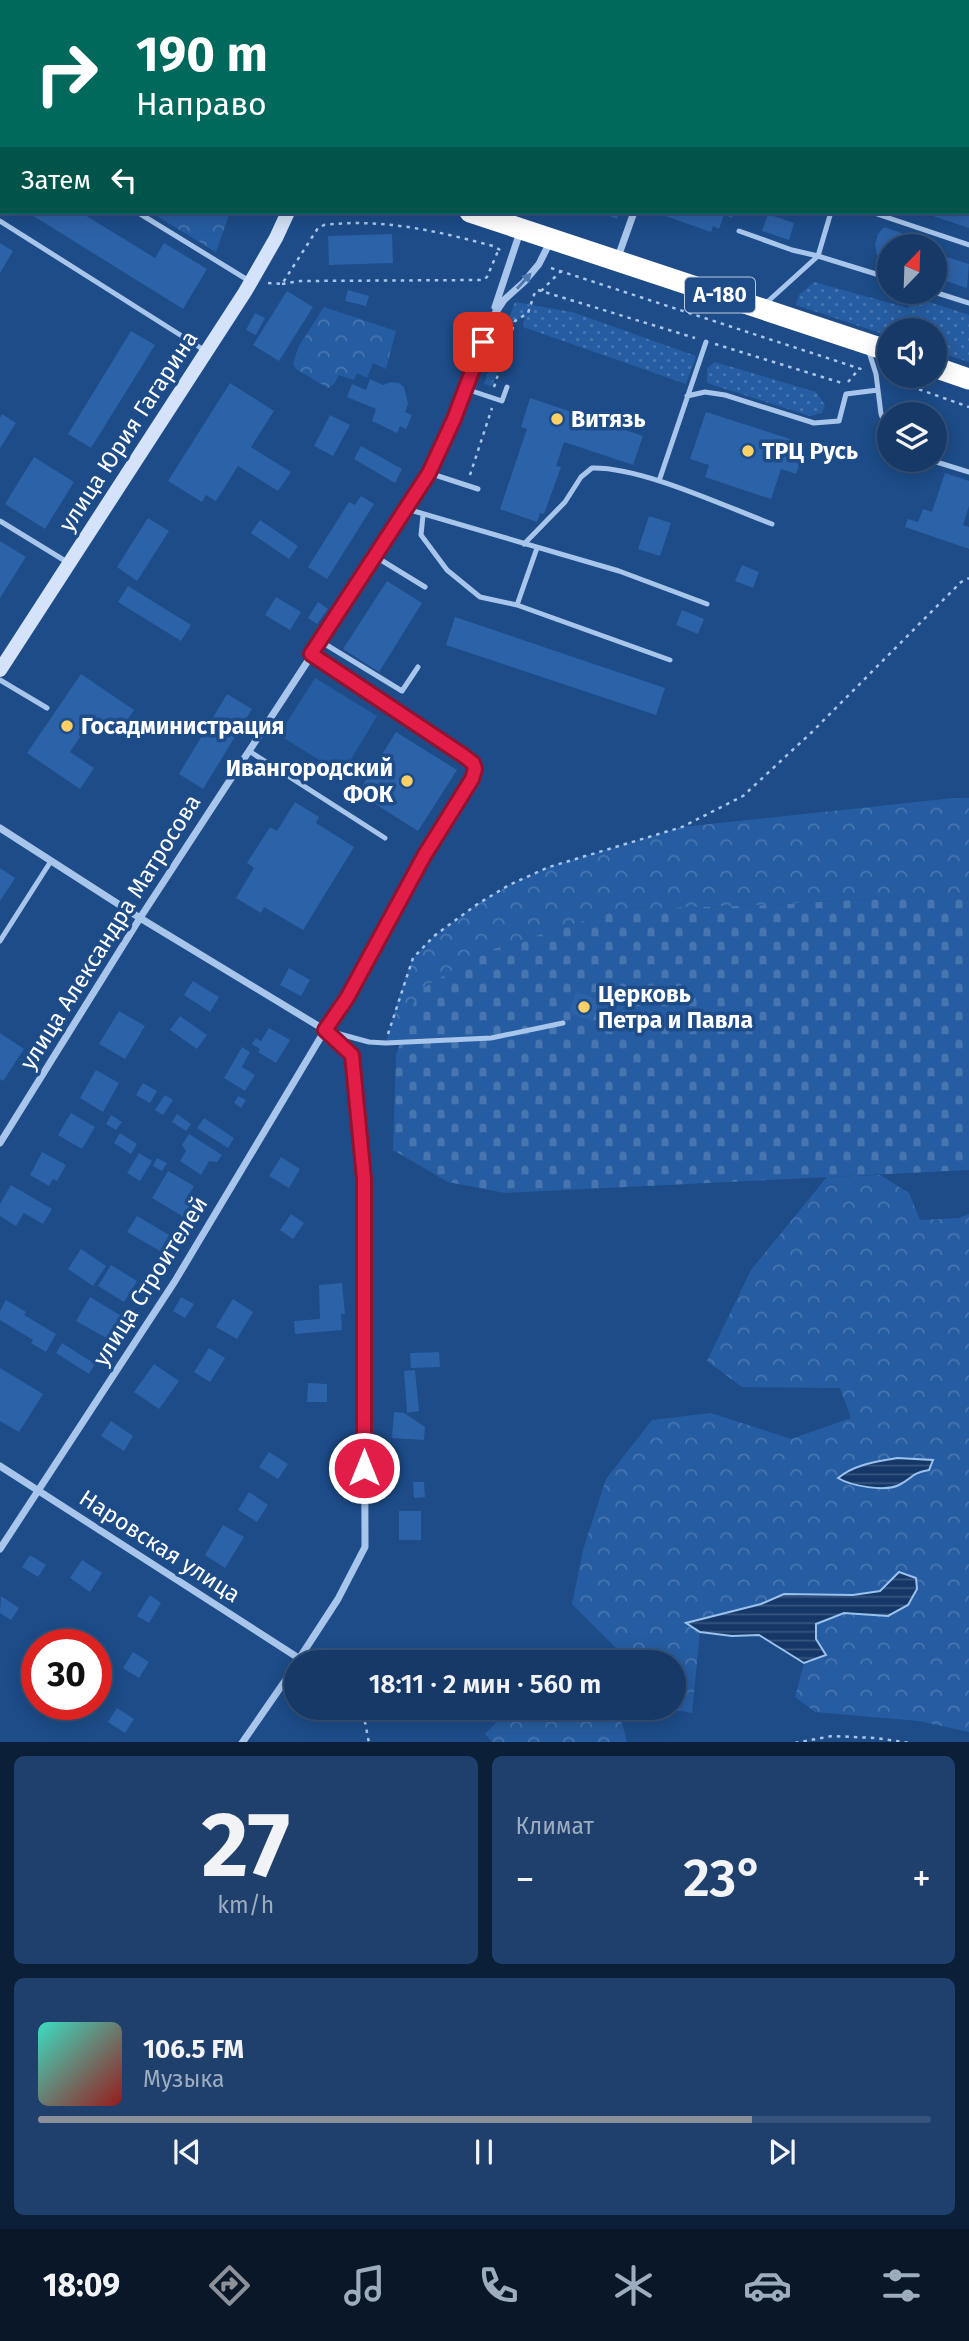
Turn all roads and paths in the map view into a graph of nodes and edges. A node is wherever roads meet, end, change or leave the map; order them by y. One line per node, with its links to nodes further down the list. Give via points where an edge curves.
1 (140, 214): 17 (lane)
2 (287, 214): 17 (street, улица Юрия Гагарина)
3 (476, 214): 8 (highway, А-180)
4 (633, 214): 13 (street)
5 (830, 214): 12 (lane)
6 (877, 214): 11 (lane)
7 (0, 219): 28 (lane)
8 (522, 229): 10 (highway, А-180); 24 (street)
9 (739, 230): 12 (lane)
10 (551, 240): 13 (highway, А-180); 24 (street, улица Александра Матросова, one-way to 10, via 538,264)
11 (969, 244)
12 (817, 256): 16 (lane); 23 (lane)
13 (617, 261): 23 (highway, А-180)
14 (548, 267): 15 (path)
15 (561, 271): 20 (path); 30 (path)
16 (877, 274)
17 (251, 282): 18 (path); 28 (street, улица Юрия Гагарина)
18 (282, 284): 18 (path, via 484,280 500,251 422,228 367,222 324,225)
19 (536, 289): 36 (path, via 528,313 515,321)
20 (541, 291)
21 (947, 296): 22 (lane)
22 (969, 303)
23 (760, 308): 26 (highway, А-180)
24 (492, 318): 33 (street, улица Александра Матросова)
25 (706, 342): 35 (lane)
26 (866, 343): 27 (highway, А-180); 30 (lane)
27 (877, 347)
28 (207, 351): 52 (street, улица Юрия Гагарина)
29 (947, 371): 31 (highway)
30 (876, 374): 34 (lane); 38 (path)
31 (969, 379)
32 (507, 387): 36 (lane, via 502,401)
33 (466, 388): 36 (lane); 41 (street, улица Александра Матросова)
34 (878, 390): 35 (lane, via 846,394 839,421 814,423 725,395 705,391); 37 (lane)
35 (687, 396): 42 (lane)
36 (493, 397): 43 (path)
37 (880, 402)
38 (969, 407)
39 (947, 465): 40 (lane)
40 (969, 472)
41 (429, 473): 43 (lane); 45 (street, улица Александра Матросова)
42 (659, 481): 48 (lane); 49 (lane, via 592,468)
43 (467, 486): 44 (lane)
44 (478, 489)
45 (407, 509): 46 (lane); 51 (street, улица Александра Матросова)
46 (423, 515): 49 (lane); 56 (lane, via 421,535 447,570 480,597)
47 (0, 521): 52 (lane)
48 (772, 524)
49 (524, 544): 50 (lane)
50 (537, 548): 55 (lane, via 620,571); 56 (lane)
51 (376, 556): 54 (lane); 57 (street, улица Александра Матросова)
52 (69, 563): 61 (street, улица Юрия Гагарина)
53 (969, 578): 72 (path, via 743,796 682,827 549,867 476,905 434,936 413,958)
54 (425, 587)
55 (708, 604)
56 (517, 605): 59 (lane)
57 (320, 641): 58 (street, улица Александра Матросова); 60 (lane, via 402,691)
58 (311, 654): 64 (street, улица Александра Матросова); 71 (lane, via 464,756 475,769)
59 (670, 660)
60 (418, 667)
61 (0, 670)
62 (0, 680): 63 (lane)
63 (47, 708)
64 (248, 751): 66 (lane); 68 (street, улица Александра Матросова)
65 (0, 828): 67 (street)
66 (385, 838)
67 (51, 861): 68 (street); 69 (lane)
68 (140, 918): 71 (street); 73 (street, улица Александра Матросова)
69 (0, 941)
70 (563, 1023): 72 (lane, via 491,1038)
71 (325, 1030): 72 (lane); 75 (street, улица Строителей, via 175,1281); 77 (street, via 352,1055 364,1179 365,1547)
72 (386, 1043)
73 (0, 1143)
74 (0, 1466): 75 (street, Наровская улица)
75 (38, 1490): 76 (street, улица Строителей); 78 (street, Наровская улица)
76 (0, 1549)
77 (306, 1650)
78 (284, 1653)
79 (284, 1682): 81 (street)
80 (365, 1720): 82 (path)
81 (242, 1742)
82 (369, 1742)
83 (796, 1742): 84 (path, via 832,1736)
84 (910, 1742)

